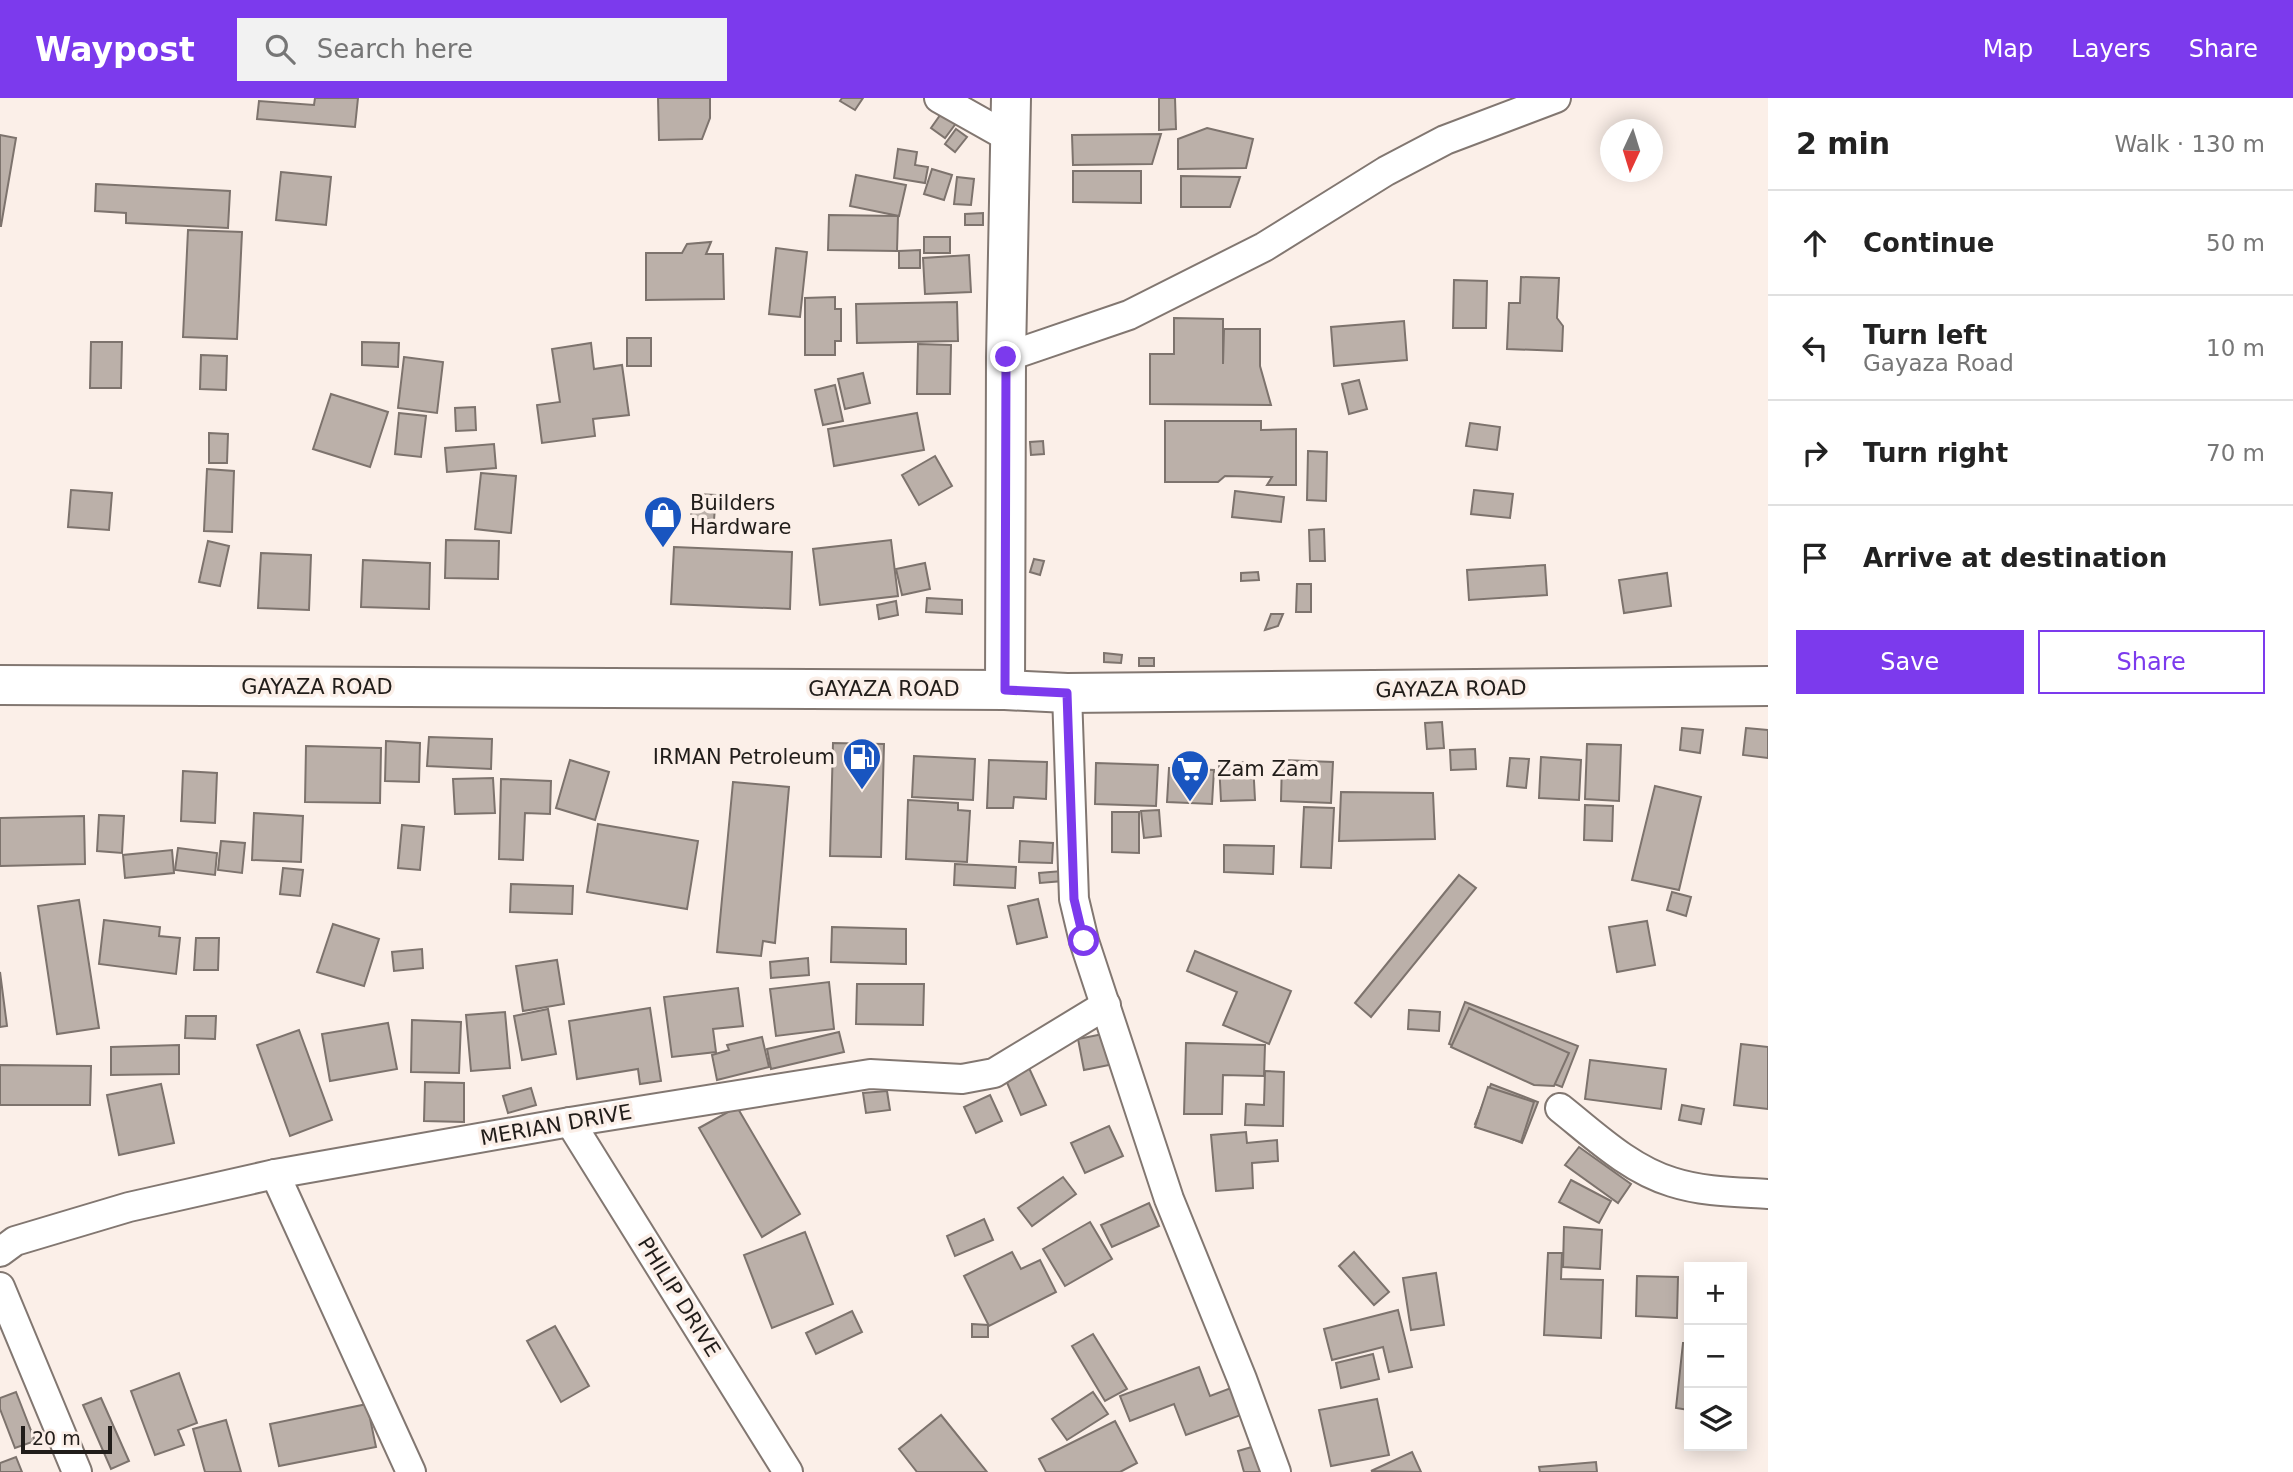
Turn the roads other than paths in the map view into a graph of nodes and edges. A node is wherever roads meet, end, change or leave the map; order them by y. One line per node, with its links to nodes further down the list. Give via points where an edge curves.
1 (939, 98): 4 (street)
2 (1011, 98): 4 (main road)
3 (1556, 98): 5 (street, via 1445,140 1264,247 1129,315)
4 (1010, 138): 5 (main road)
5 (1006, 357): 8 (main road)
6 (0, 685): 8 (main road, GAYAZA ROAD)
7 (1768, 686): 9 (main road, GAYAZA ROAD)
8 (1005, 690): 9 (main road, GAYAZA ROAD)
9 (1067, 693): 10 (street, via 1074,899)
10 (1106, 1005): 12 (street, MERIAN DRIVE, via 994,1073 962,1079 870,1074); 20 (street, via 1169,1199)
11 (1560, 1108): 14 (street, via 1627,1161 1653,1175 1701,1189)
12 (570, 1122): 13 (street, MERIAN DRIVE); 19 (street, PHILIP DRIVE)
13 (275, 1174): 15 (street, MERIAN DRIVE, via 129,1207 15,1241); 18 (street)
14 (1768, 1194)
15 (0, 1252)
16 (0, 1287): 17 (street)
17 (76, 1472)
18 (411, 1472)
19 (788, 1472)
20 (1276, 1472)

